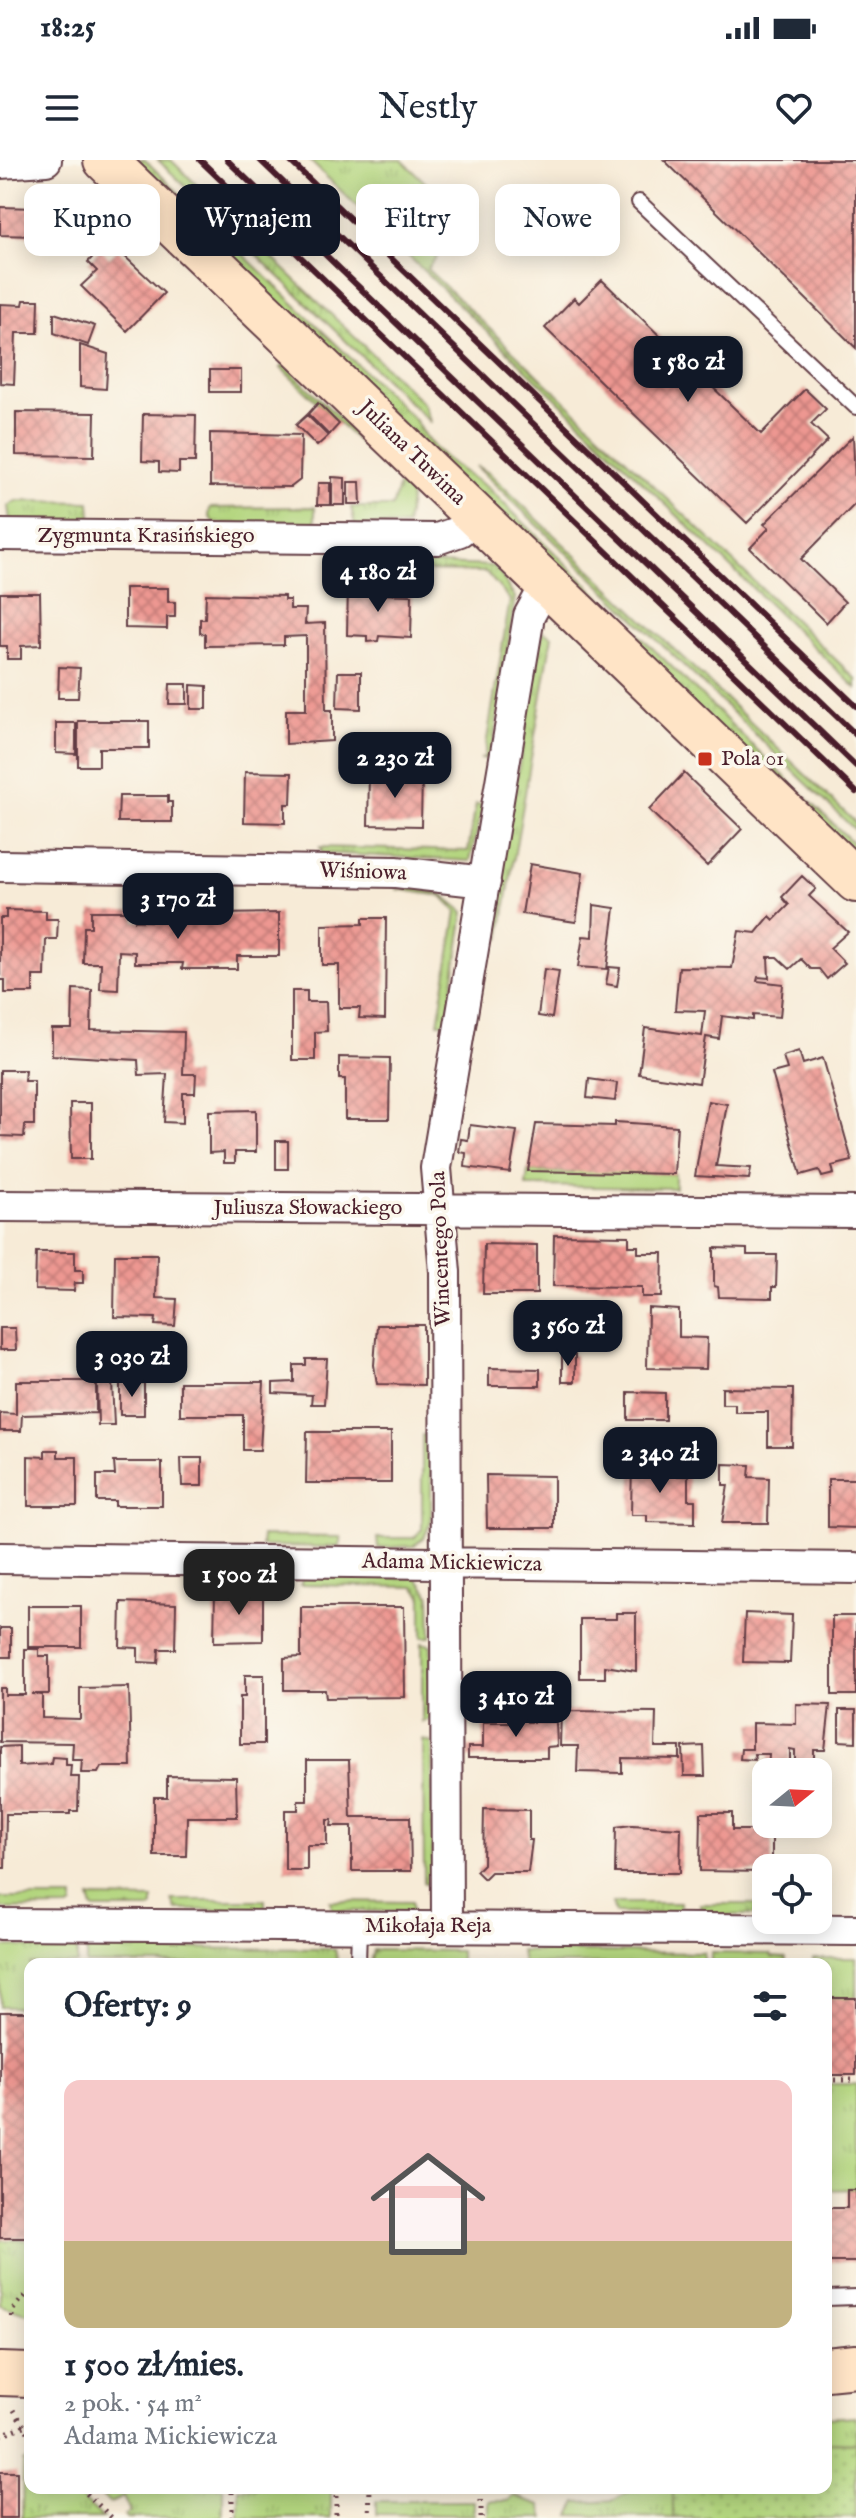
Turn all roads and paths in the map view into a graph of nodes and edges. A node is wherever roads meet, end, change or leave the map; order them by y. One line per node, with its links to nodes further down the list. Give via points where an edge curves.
1 (46, 160): 3 (street)
2 (105, 160): 6 (street, Juliana Tuwima)
3 (0, 163)
4 (639, 202): 5 (lane)
5 (856, 407)
6 (478, 516): 7 (street, Zygmunta Krasińskiego, via 460,531 427,539); 8 (street, Juliana Tuwima)
7 (0, 535)
8 (547, 583): 10 (street, Juliana Tuwima); 11 (street, Wincentego Pola, via 529,616)
9 (0, 866): 11 (street, Wiśniowa, via 396,872)
10 (856, 881)
11 (485, 882): 13 (street, Wincentego Pola, via 439,1151)
12 (0, 1206): 13 (street, Juliusza Słowackiego)
13 (439, 1209): 14 (street, Juliusza Słowackiego); 16 (street, Wincentego Pola, via 445,1272)
14 (856, 1212)
15 (0, 1558): 16 (street, Adama Mickiewicza)
16 (444, 1563): 17 (street, Adama Mickiewicza); 20 (street, Wincentego Pola)
17 (856, 1568)
18 (0, 1924): 19 (street, Mikołaja Reja)
19 (359, 1926): 20 (street, Mikołaja Reja); 22 (lane)
20 (447, 1927): 21 (street, Mikołaja Reja)
21 (856, 1930)
22 (358, 1958)
23 (832, 2080): 24 (path)
24 (856, 2080)
25 (24, 2297): 28 (path)
26 (856, 2297): 27 (lane)
27 (832, 2298)
28 (12, 2317)
29 (856, 2366): 30 (street)
30 (832, 2368)
31 (0, 2374): 32 (street)
32 (24, 2375)
33 (24, 2426): 34 (path)
34 (0, 2435)
35 (87, 2494): 40 (path)
36 (232, 2494): 41 (path)
37 (336, 2494): 42 (path)
38 (370, 2494): 43 (path)
39 (481, 2494): 44 (path)
40 (112, 2518)
41 (232, 2518)
42 (336, 2518)
43 (369, 2518)
44 (481, 2518)

